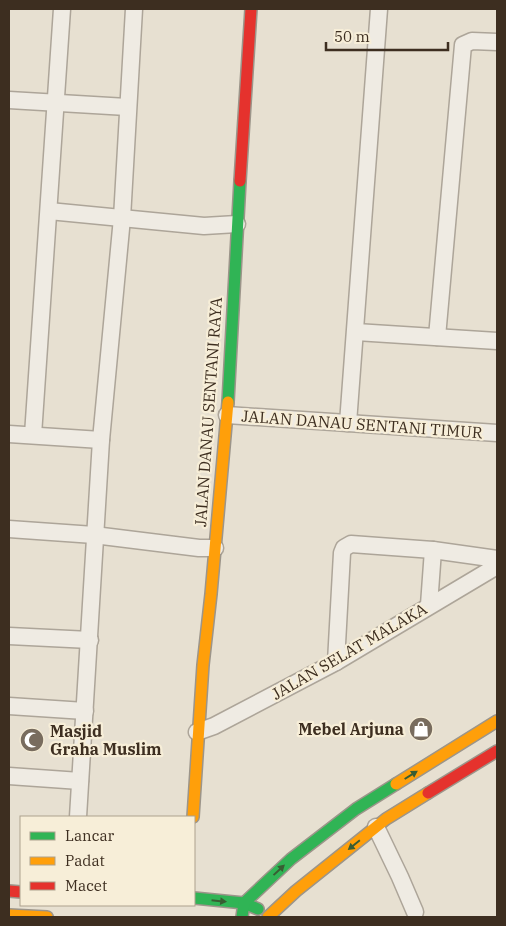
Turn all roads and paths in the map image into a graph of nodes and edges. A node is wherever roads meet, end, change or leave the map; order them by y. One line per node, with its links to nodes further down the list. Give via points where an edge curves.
1 (62, 9): 7 (street)
2 (134, 9): 8 (street)
3 (251, 9): 11 (street, JALAN DANAU SENTANI RAYA)
4 (379, 9): 12 (street)
5 (497, 42): 13 (street, via 472,41 463,45)
6 (9, 100): 7 (street)
7 (56, 103): 8 (street); 9 (street)
8 (127, 107): 10 (street)
9 (49, 211): 10 (street); 19 (street)
10 (122, 218): 11 (street, via 204,226); 20 (street)
11 (236, 224): 15 (street, JALAN DANAU SENTANI RAYA)
12 (356, 332): 13 (street); 16 (street)
13 (437, 337): 14 (street)
14 (497, 341)
15 (227, 415): 16 (street, JALAN DANAU SENTANI TIMUR); 23 (street, JALAN DANAU SENTANI RAYA)
16 (348, 423): 17 (street, JALAN DANAU SENTANI TIMUR)
17 (497, 433)
18 (9, 434): 19 (street)
19 (33, 435): 20 (street)
20 (101, 440): 22 (street)
21 (9, 529): 22 (street)
22 (94, 535): 23 (street); 29 (street)
23 (215, 548): 34 (street, JALAN DANAU SENTANI RAYA)
24 (433, 550): 25 (street); 27 (street); 30 (street, via 352,544 344,548)
25 (497, 560)
26 (497, 566): 27 (street, JALAN SELAT MALAKA)
27 (429, 605): 30 (street, JALAN SELAT MALAKA)
28 (9, 636): 29 (street)
29 (90, 640): 32 (street)
30 (336, 662): 34 (street, JALAN SELAT MALAKA)
31 (9, 706): 32 (street)
32 (85, 711): 37 (street)
33 (497, 721): 42 (street, one-way to 33, via 291,859 356,809)
34 (197, 732): 39 (street, JALAN DANAU SENTANI RAYA)
35 (497, 751): 40 (street)
36 (9, 776): 37 (street)
37 (80, 781): 38 (street)
38 (78, 816)
39 (193, 816)
40 (376, 827): 43 (street); 45 (street, one-way to 45)
41 (195, 898): 42 (street, one-way to 42)
42 (244, 903): 45 (street); 47 (street)
43 (415, 912)
44 (9, 915): 46 (street)
45 (269, 916)
46 (47, 917)
47 (242, 917)

